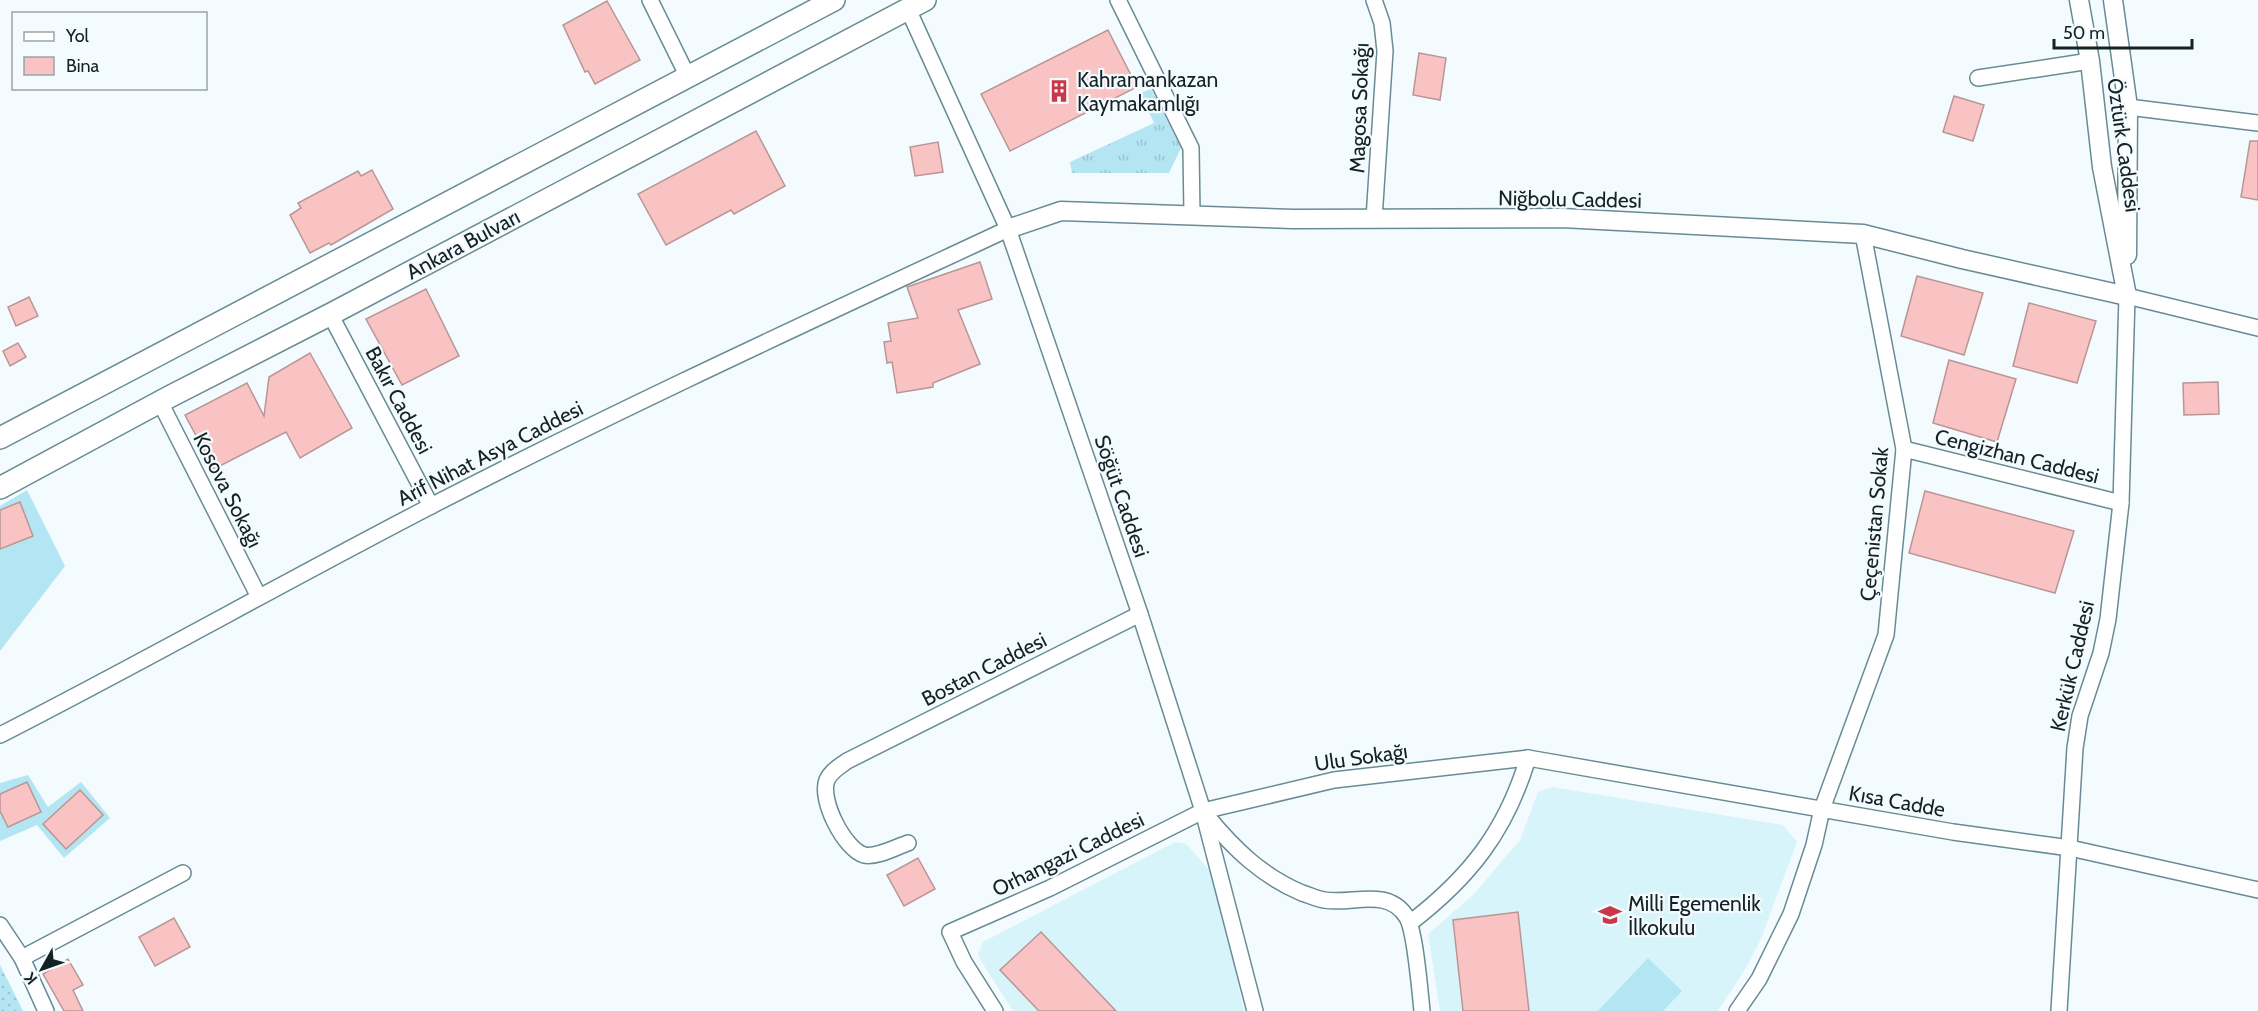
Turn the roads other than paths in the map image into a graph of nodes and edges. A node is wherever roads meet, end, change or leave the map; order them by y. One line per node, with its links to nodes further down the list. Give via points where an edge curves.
1 (650, 0): 9 (street)
2 (834, 0): 9 (main road, Ankara Bulvarı)
3 (1118, 0): 13 (street, via 1191,148)
4 (1374, 0): 14 (street, Magosa Sokağı, via 1385,51)
5 (2079, 0): 8 (street, Öztürk Caddesi)
6 (2114, 0): 11 (street, Öztürk Caddesi)
7 (917, 4): 15 (street, Söğüt Caddesi); 18 (main road, Ankara Bulvarı)
8 (2090, 62): 10 (street); 17 (street, Öztürk Caddesi, via 2102,167)
9 (688, 77): 21 (main road, Ankara Bulvarı)
10 (1978, 78)
11 (2128, 107): 12 (street); 17 (street, Öztürk Caddesi)
12 (2258, 123)
13 (1192, 215): 14 (street, Niğbolu Caddesi); 15 (street, Niğbolu Caddesi, via 1061,211)
14 (1374, 219): 16 (street, Niğbolu Caddesi, via 1562,218)
15 (1008, 229): 25 (street, Arif Nihat Asya Caddesi, via 757,345); 27 (street, Söğüt Caddesi)
16 (1863, 234): 17 (street, Niğbolu Caddesi); 22 (street, Çeçenistan Sokak)
17 (2127, 296): 19 (street); 24 (street, Kerkük Caddesi)
18 (330, 314): 20 (main road, Ankara Bulvarı); 25 (street, Bakır Caddesi)
19 (2258, 328)
20 (160, 402): 23 (main road, Ankara Bulvarı); 26 (street, Kosova Sokağı)
21 (0, 438)
22 (1904, 449): 24 (street, Cengizhan Caddesi); 30 (street, Çeçenistan Sokak, via 1886,634)
23 (0, 488)
24 (2121, 503): 33 (street, Kerkük Caddesi, via 2108,619 2099,661 2080,716 2075,748)
25 (431, 506): 26 (street, Arif Nihat Asya Caddesi)
26 (259, 597): 28 (street, Arif Nihat Asya Caddesi)
27 (1140, 614): 31 (street, Söğüt Caddesi); 32 (street, Bostan Caddesi, via 832,772 824,790 832,816 853,848 863,855 873,855)
28 (0, 735)
29 (1528, 758): 30 (street, Kısa Cadde); 31 (street, Ulu Sokağı, via 1334,780); 36 (street, via 1518,791 1490,842 1454,886)
30 (1822, 809): 33 (street, Kısa Cadde); 43 (street, Çeçenistan Sokak, via 1791,914 1759,979)
31 (1203, 811): 36 (street, via 1244,857 1282,884 1325,901 1387,901 1400,909); 40 (street, Orhangazi Caddesi, via 1050,888 950,932); 41 (street, Söğüt Caddesi)
32 (908, 843)
33 (2070, 848): 35 (street, Kısa Cadde); 44 (street, Kerkük Caddesi)
34 (183, 873): 38 (street)
35 (2258, 890)
36 (1410, 923): 42 (street)
37 (0, 925): 38 (street)
38 (22, 958): 39 (street)
39 (46, 1011)
40 (995, 1011)
41 (1255, 1011)
42 (1422, 1011)
43 (1737, 1011)
44 (2060, 1011)

